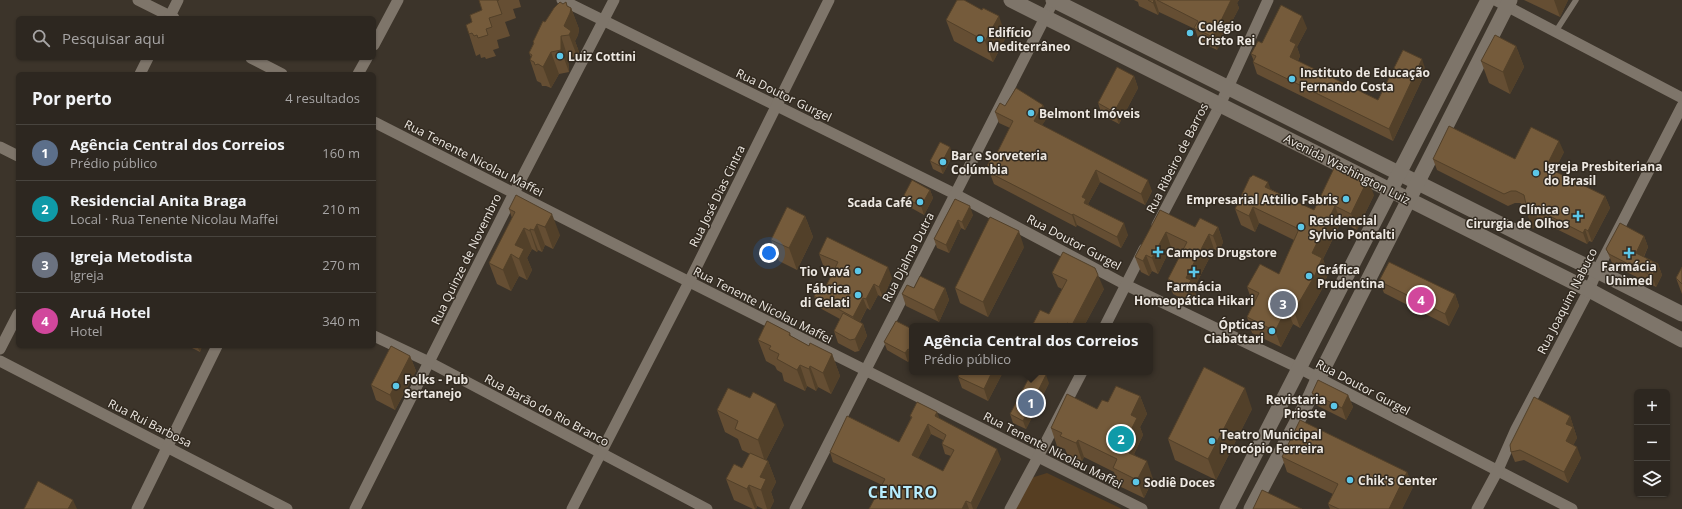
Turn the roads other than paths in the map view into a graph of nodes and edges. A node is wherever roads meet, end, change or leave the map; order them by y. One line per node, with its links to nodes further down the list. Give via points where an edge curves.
1 (138, 0): 13 (street)
2 (178, 0): 14 (street)
3 (398, 0): 18 (street)
4 (562, 0): 16 (street, Rua Doutor Gurgel)
5 (614, 0): 16 (street, Rua Quinze de Novembro)
6 (829, 0): 28 (street, Rua José Dias Cintra)
7 (1011, 0): 15 (main road, Avenida Washington Luiz)
8 (1054, 0): 15 (street, Rua Djalma Dutra); 25 (main road, Avenida Washington Luiz)
9 (1268, 0): 25 (street, Rua Ribeiro de Barros)
10 (1488, 0): 33 (main road)
11 (1576, 0): 17 (lane)
12 (1504, 2): 17 (street); 34 (main road)
13 (169, 16)
14 (171, 16)
15 (1045, 17): 27 (main road, Avenida Washington Luiz); 37 (street, Rua Djalma Dutra)
16 (604, 21): 28 (street, Rua Doutor Gurgel); 36 (street, Rua Quinze de Novembro)
17 (1556, 32): 26 (street)
18 (376, 41)
19 (147, 60): 22 (street)
20 (255, 60): 23 (street)
21 (366, 60): 24 (street)
22 (141, 72)
23 (278, 72)
24 (359, 72)
25 (1227, 87): 27 (street, Rua Ribeiro de Barros); 33 (main road, Avenida Washington Luiz)
26 (1682, 98)
27 (1220, 105): 35 (main road, Avenida Washington Luiz); 41 (street, Rua Ribeiro de Barros)
28 (776, 106): 37 (street, Rua Doutor Gurgel); 40 (street, Rua José Dias Cintra)
29 (1682, 106): 39 (street, Rua Joaquim Nabuco)
30 (376, 123): 36 (street, Rua Tenente Nicolau Maffei)
31 (0, 147): 32 (street)
32 (16, 155)
33 (1400, 174): 34 (main road, Avenida Washington Luiz); 35 (main road)
34 (1418, 183): 38 (main road); 39 (main road, Avenida Washington Luiz)
35 (1390, 190): 38 (main road, Avenida Washington Luiz); 52 (main road)
36 (514, 192): 40 (street, Rua Tenente Nicolau Maffei); 51 (street, Rua Quinze de Novembro)
37 (955, 194): 41 (street, Rua Doutor Gurgel); 53 (street, Rua Djalma Dutra)
38 (1409, 200): 42 (main road, Avenida Washington Luiz); 55 (main road)
39 (1597, 271): 42 (street, Rua Joaquim Nabuco); 43 (main road, Avenida Washington Luiz)
40 (689, 282): 53 (street, Rua Tenente Nicolau Maffei); 57 (street, Rua José Dias Cintra)
41 (1126, 285): 45 (street, Rua Ribeiro de Barros); 52 (street, Rua Doutor Gurgel)
42 (1589, 290): 47 (main road, Avenida Washington Luiz); 59 (street, Rua Joaquim Nabuco, via 1516,429)
43 (1682, 314)
44 (16, 318): 49 (street)
45 (1107, 323)
46 (376, 337): 51 (street, Rua Barão do Rio Branco)
47 (1682, 340)
48 (217, 348): 56 (street)
49 (0, 349)
50 (0, 361): 56 (street, Rua Rui Barbosa)
51 (429, 362): 57 (street, Rua Barão do Rio Branco); 62 (street, Rua Quinze de Novembro)
52 (1299, 368): 55 (street, Rua Doutor Gurgel); 68 (main road)
53 (866, 371): 58 (street, Rua Tenente Nicolau Maffei); 65 (street, Rua Djalma Dutra)
54 (1080, 375): 58 (street)
55 (1318, 378): 59 (street, Rua Doutor Gurgel); 69 (main road)
56 (168, 447): 60 (street); 61 (street, Rua Rui Barbosa)
57 (600, 454): 63 (street, Rua José Dias Cintra); 64 (street, Rua Barão do Rio Branco)
58 (1038, 457): 66 (street); 67 (street, Rua Tenente Nicolau Maffei)
59 (1497, 472): 70 (street, Rua Joaquim Nabuco); 71 (street, Rua Doutor Gurgel)
60 (137, 509)
61 (287, 509)
62 (355, 509)
63 (572, 509)
64 (707, 509)
65 (795, 509)
66 (1010, 509)
67 (1142, 509)
68 (1227, 509)
69 (1251, 509)
70 (1477, 509)
71 (1572, 509)

